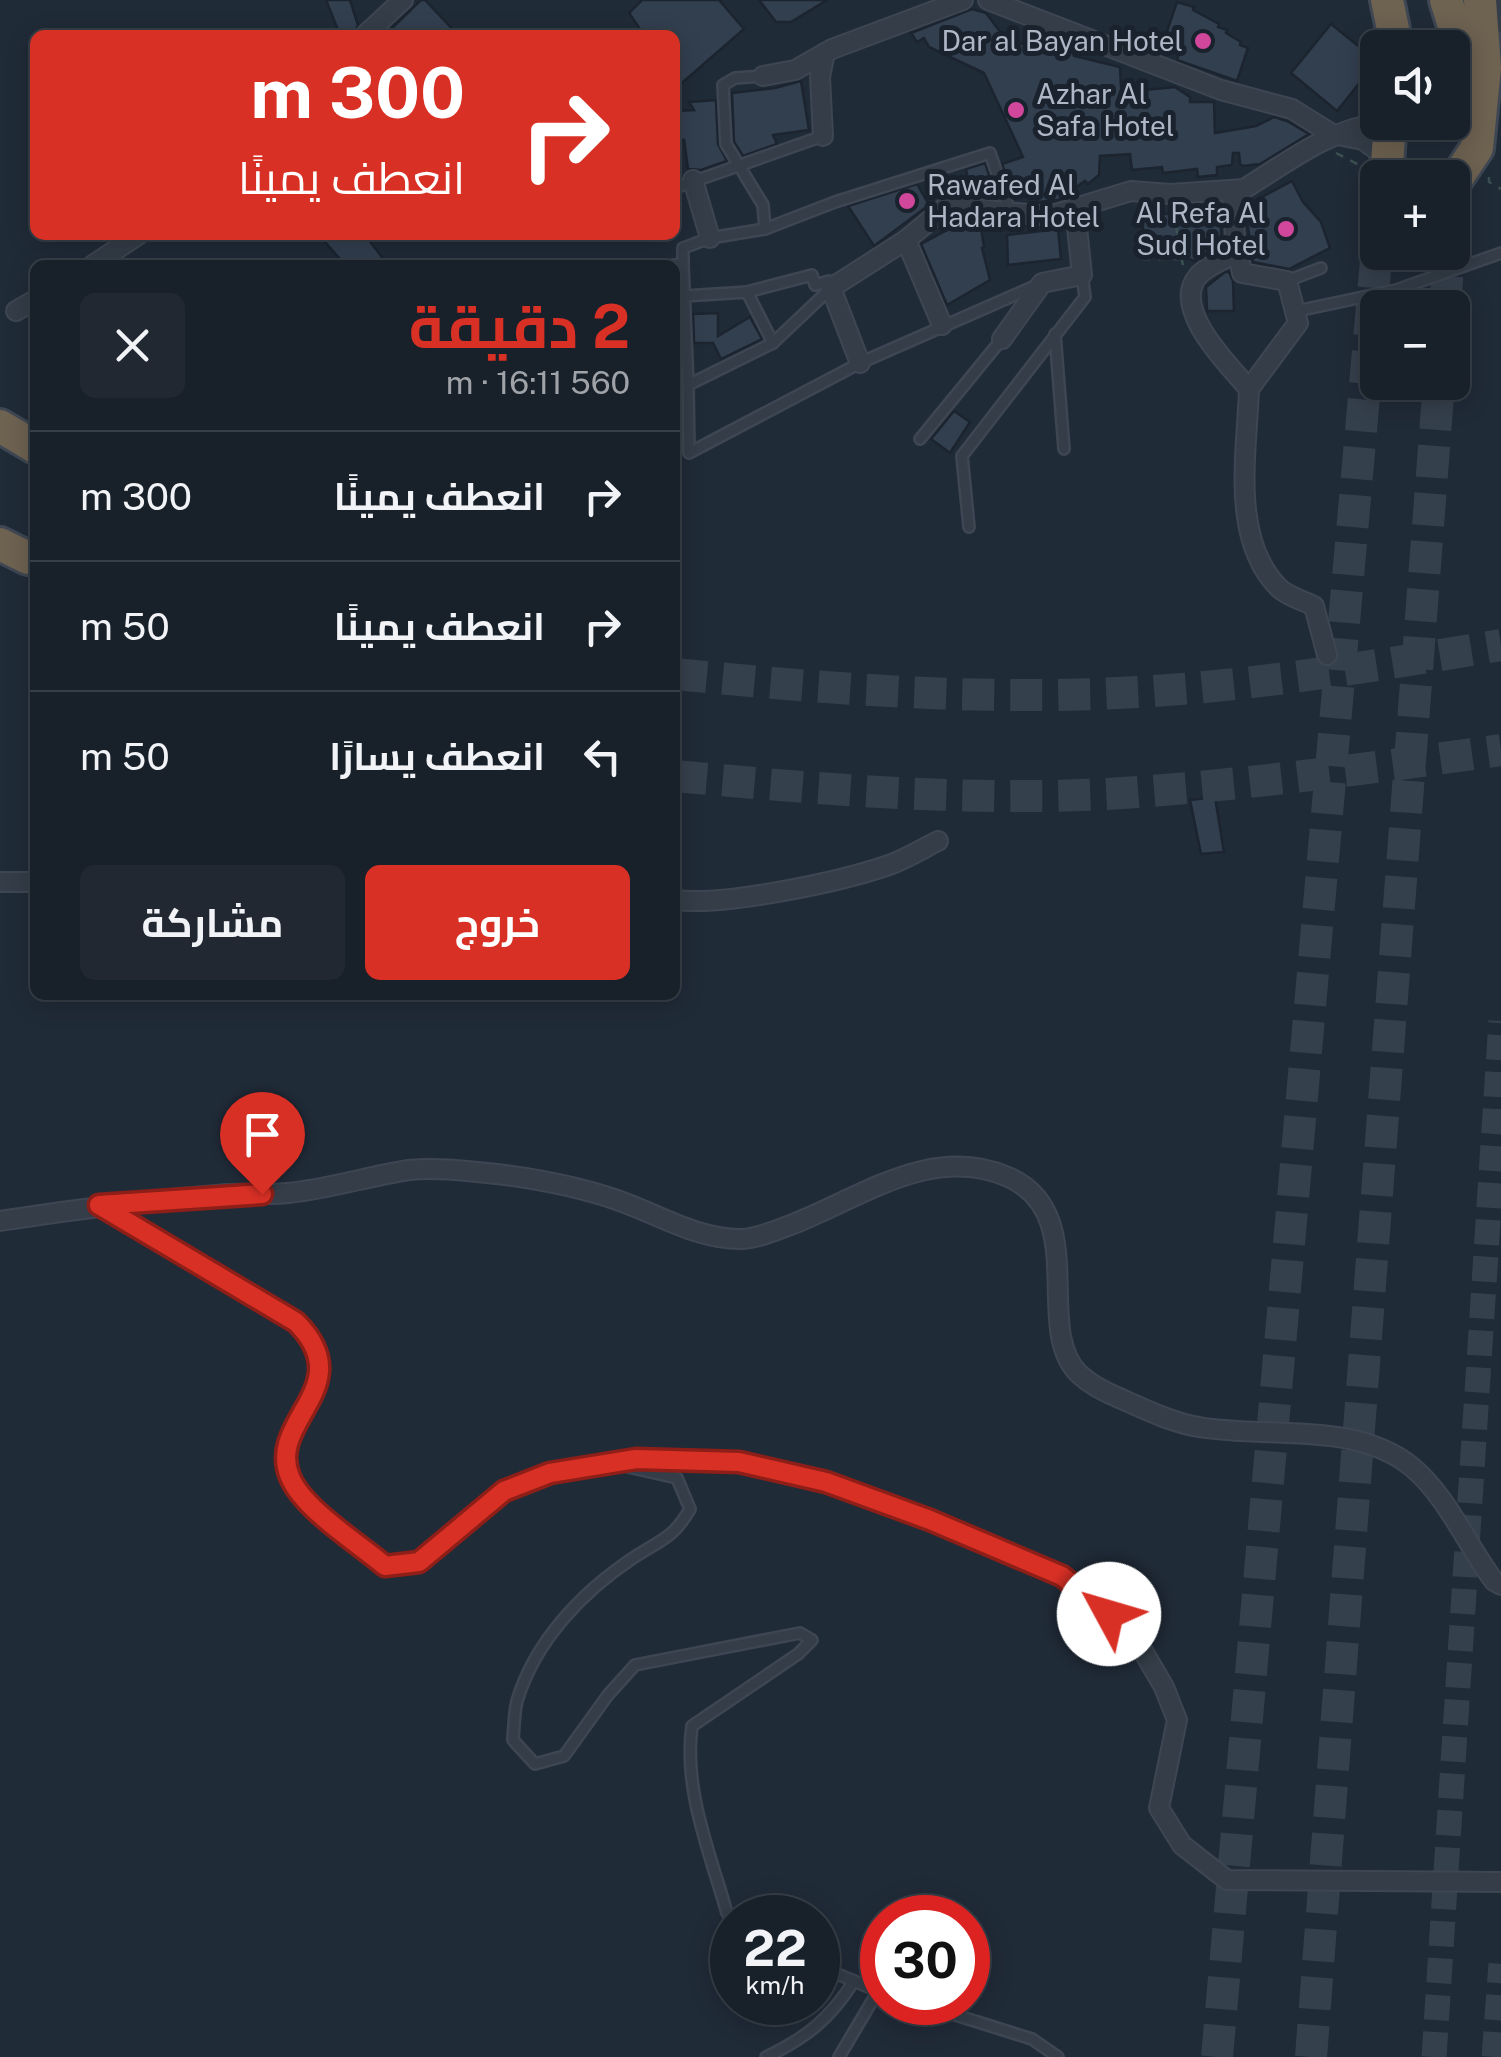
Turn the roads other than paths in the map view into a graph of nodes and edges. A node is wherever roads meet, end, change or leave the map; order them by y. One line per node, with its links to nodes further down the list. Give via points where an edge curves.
1 (403, 0): 9 (street)
2 (964, 0): 11 (street)
3 (988, 0): 14 (street, via 1221,90 1292,108)
4 (1386, 0): 10 (highway)
5 (1446, 0): 17 (highway, via 1464,58)
6 (1480, 0): 18 (highway, via 1485,68 1477,148)
7 (1492, 0): 8 (street)
8 (1501, 24)
9 (370, 30)
10 (1393, 30)
11 (825, 54): 12 (street, via 795,70); 15 (street)
12 (762, 76): 19 (lane, via 723,85 726,144)
13 (1360, 125): 14 (street)
14 (1332, 134): 16 (street, via 1362,140 1378,151); 22 (street)
15 (823, 136): 19 (lane)
16 (1378, 160)
17 (1457, 160)
18 (1469, 160)
19 (738, 166): 20 (lane); 25 (lane, via 763,204)
20 (693, 180): 21 (lane); 27 (street)
21 (680, 186)
22 (1232, 192): 23 (street, via 1131,190); 26 (street)
23 (1075, 208): 24 (street, via 1049,216); 35 (street)
24 (1010, 212): 25 (lane, via 990,154); 29 (street, via 947,206)
25 (765, 229): 27 (lane)
26 (1235, 237): 36 (street, via 1242,273); 50 (street, via 1231,255 1198,276 1191,292 1196,321 1211,348)
27 (710, 238): 32 (lane, via 682,248)
28 (130, 240): 31 (street)
29 (906, 240): 38 (street); 44 (street)
30 (1501, 252): 43 (lane, via 1396,290)
31 (100, 260)
32 (679, 260)
33 (1321, 268): 36 (lane)
34 (680, 275): 40 (lane)
35 (1082, 275): 37 (street); 45 (lane, via 1085,296)
36 (1287, 281): 43 (street)
37 (1042, 283): 44 (lane); 46 (street)
38 (831, 288): 39 (lane, via 829,282 815,285 812,275); 47 (lane); 48 (street)
39 (747, 292): 40 (lane); 47 (lane)
40 (684, 296): 49 (lane)
41 (30, 303): 42 (street)
42 (16, 311)
43 (1297, 312): 50 (street, via 1298,324)
44 (942, 326): 48 (lane)
45 (1055, 334): 54 (lane); 55 (lane, via 962,456)
46 (1002, 339): 52 (lane)
47 (772, 344): 49 (lane)
48 (860, 363): 49 (lane, via 689,453)
49 (688, 385)
50 (1249, 390): 56 (street, via 1250,544 1280,589 1314,606)
51 (0, 426): 53 (highway)
52 (920, 439)
53 (30, 443)
54 (1064, 449)
55 (969, 526)
56 (1327, 656)
57 (938, 841): 60 (street, via 890,865 785,890)
58 (0, 882): 59 (street)
59 (30, 882)
60 (680, 901)
61 (99, 1205): 62 (street); 63 (street, via 296,1322 314,1340 317,1384 287,1447 288,1474 302,1497 385,1566 419,1562 504,1491 550,1473); 64 (street, via 288,1193 448,1170 577,1188 713,1236 745,1239 824,1212 898,1176 938,1166 982,1167 1014,1180 1054,1232 1064,1346 1077,1372 1112,1395 1194,1426 1312,1432 1374,1447 1427,1482)
62 (0, 1222)
63 (611, 1463): 65 (street, via 739,1462 826,1482 1062,1576 1133,1634 1164,1687 1176,1720 1159,1808 1182,1845 1227,1880); 66 (lane, via 677,1478 690,1508 677,1532 574,1604 517,1702 513,1740 535,1764 564,1756 635,1665 800,1633 812,1640 692,1726 688,1750 696,1804)
64 (1501, 1584)
65 (1501, 1882)
66 (722, 1895)
67 (840, 1975): 68 (lane)
68 (854, 1981): 69 (lane); 72 (lane, via 835,2011)
69 (860, 1984)
70 (860, 2023): 73 (lane)
71 (987, 2025): 74 (lane, via 1032,2039)
72 (766, 2057)
73 (838, 2057)
74 (1058, 2057)

